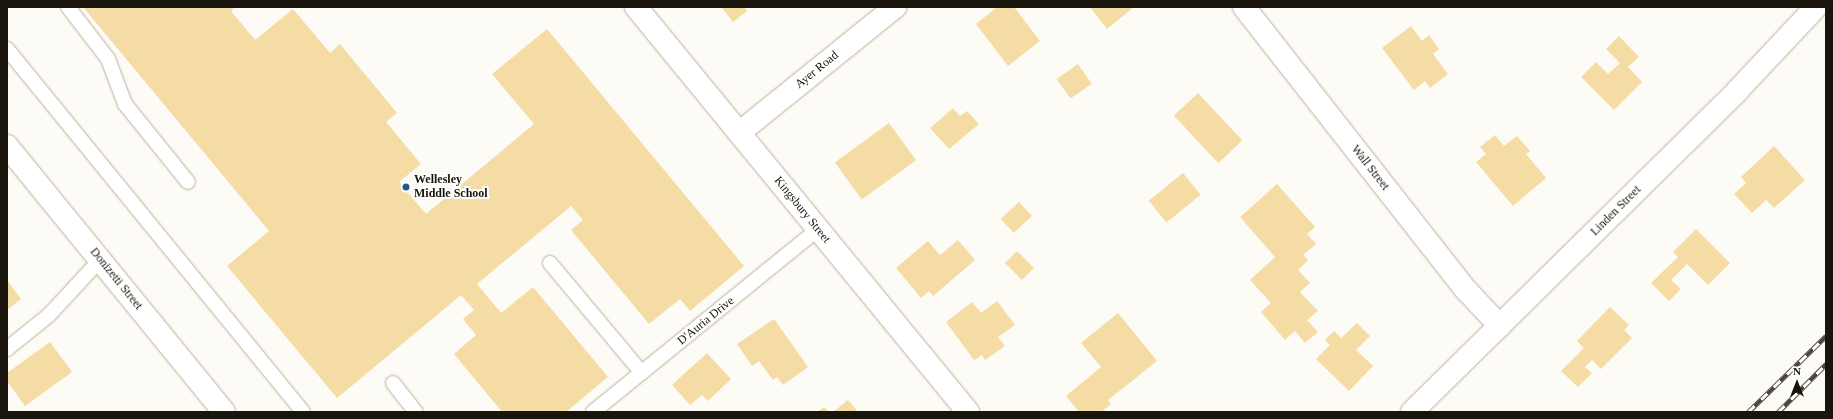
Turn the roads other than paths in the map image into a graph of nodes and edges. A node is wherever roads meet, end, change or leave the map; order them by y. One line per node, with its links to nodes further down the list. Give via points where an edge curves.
1 (68, 7): 9 (lane, via 108,59 125,104)
2 (636, 7): 7 (street, Kingsbury Street)
3 (895, 7): 7 (street, Ayer Road)
4 (1244, 7): 13 (street, Wall Street, via 1467,291)
5 (1816, 7): 13 (street, Linden Street, via 1738,90)
6 (7, 49): 18 (lane)
7 (739, 133): 10 (street, Kingsbury Street)
8 (7, 146): 11 (street, Donizetti Street)
9 (188, 182)
10 (818, 229): 15 (lane, D'Auria Drive); 21 (street, Kingsbury Street)
11 (100, 260): 14 (lane, via 49,315); 17 (street, Donizetti Street)
12 (550, 263): 15 (lane)
13 (1500, 326): 22 (street, Linden Street)
14 (7, 349)
15 (642, 373): 20 (lane, D'Auria Drive)
16 (393, 384): 19 (lane)
17 (224, 412)
18 (303, 412)
19 (416, 412)
20 (593, 412)
21 (968, 412)
22 (1412, 412)

